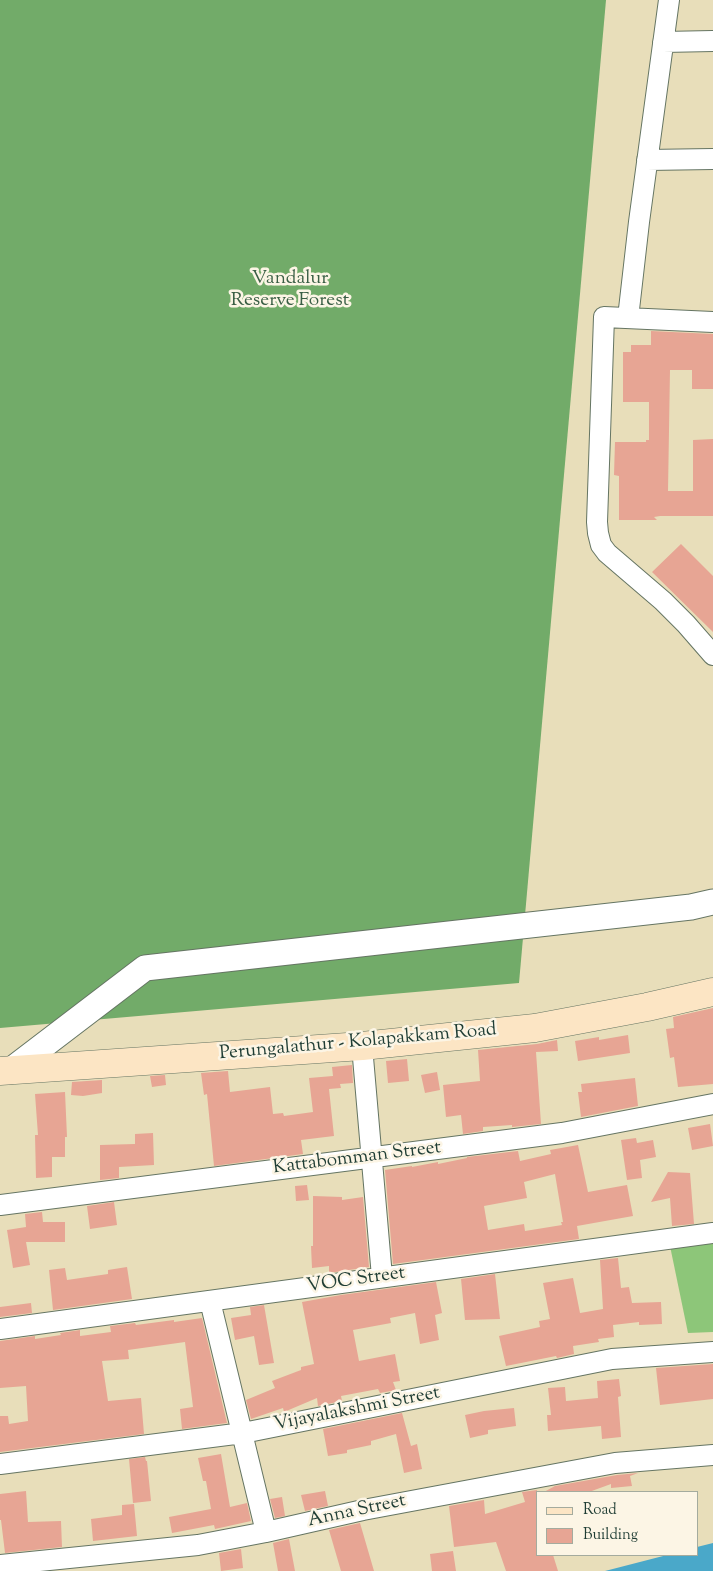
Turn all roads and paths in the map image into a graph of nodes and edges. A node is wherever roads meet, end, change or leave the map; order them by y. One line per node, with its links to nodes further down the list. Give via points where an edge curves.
1 (669, 0): 3 (street)
2 (713, 41): 3 (street)
3 (663, 42): 5 (street)
4 (713, 159): 5 (street)
5 (647, 160): 6 (street)
6 (628, 318): 7 (street); 8 (street, via 604,317 598,533 601,545 686,624)
7 (713, 322)
8 (713, 655)
9 (713, 902): 12 (street, via 145,968)
10 (713, 992): 11 (main road, Perungalathur - Kolapakkam Road, via 535,1028)
11 (362, 1046): 12 (main road, Perungalathur - Kolapakkam Road); 14 (street)
12 (5, 1071)
13 (713, 1104): 14 (street, Kattabomman Street, via 562,1133)
14 (372, 1157): 15 (street, Kattabomman Street); 17 (street)
15 (0, 1205)
16 (713, 1233): 17 (street, VOC Street)
17 (382, 1277): 18 (street, VOC Street)
18 (210, 1301): 19 (street, VOC Street); 21 (street)
19 (0, 1329)
20 (713, 1352): 21 (street, Vijayalakshmi Street, via 612,1359)
21 (243, 1433): 23 (street, Vijayalakshmi Street); 24 (street)
22 (713, 1456): 24 (street, Anna Street, via 615,1463 363,1510)
23 (0, 1464)
24 (266, 1532): 25 (street, Anna Street, via 198,1545)
25 (0, 1565)

